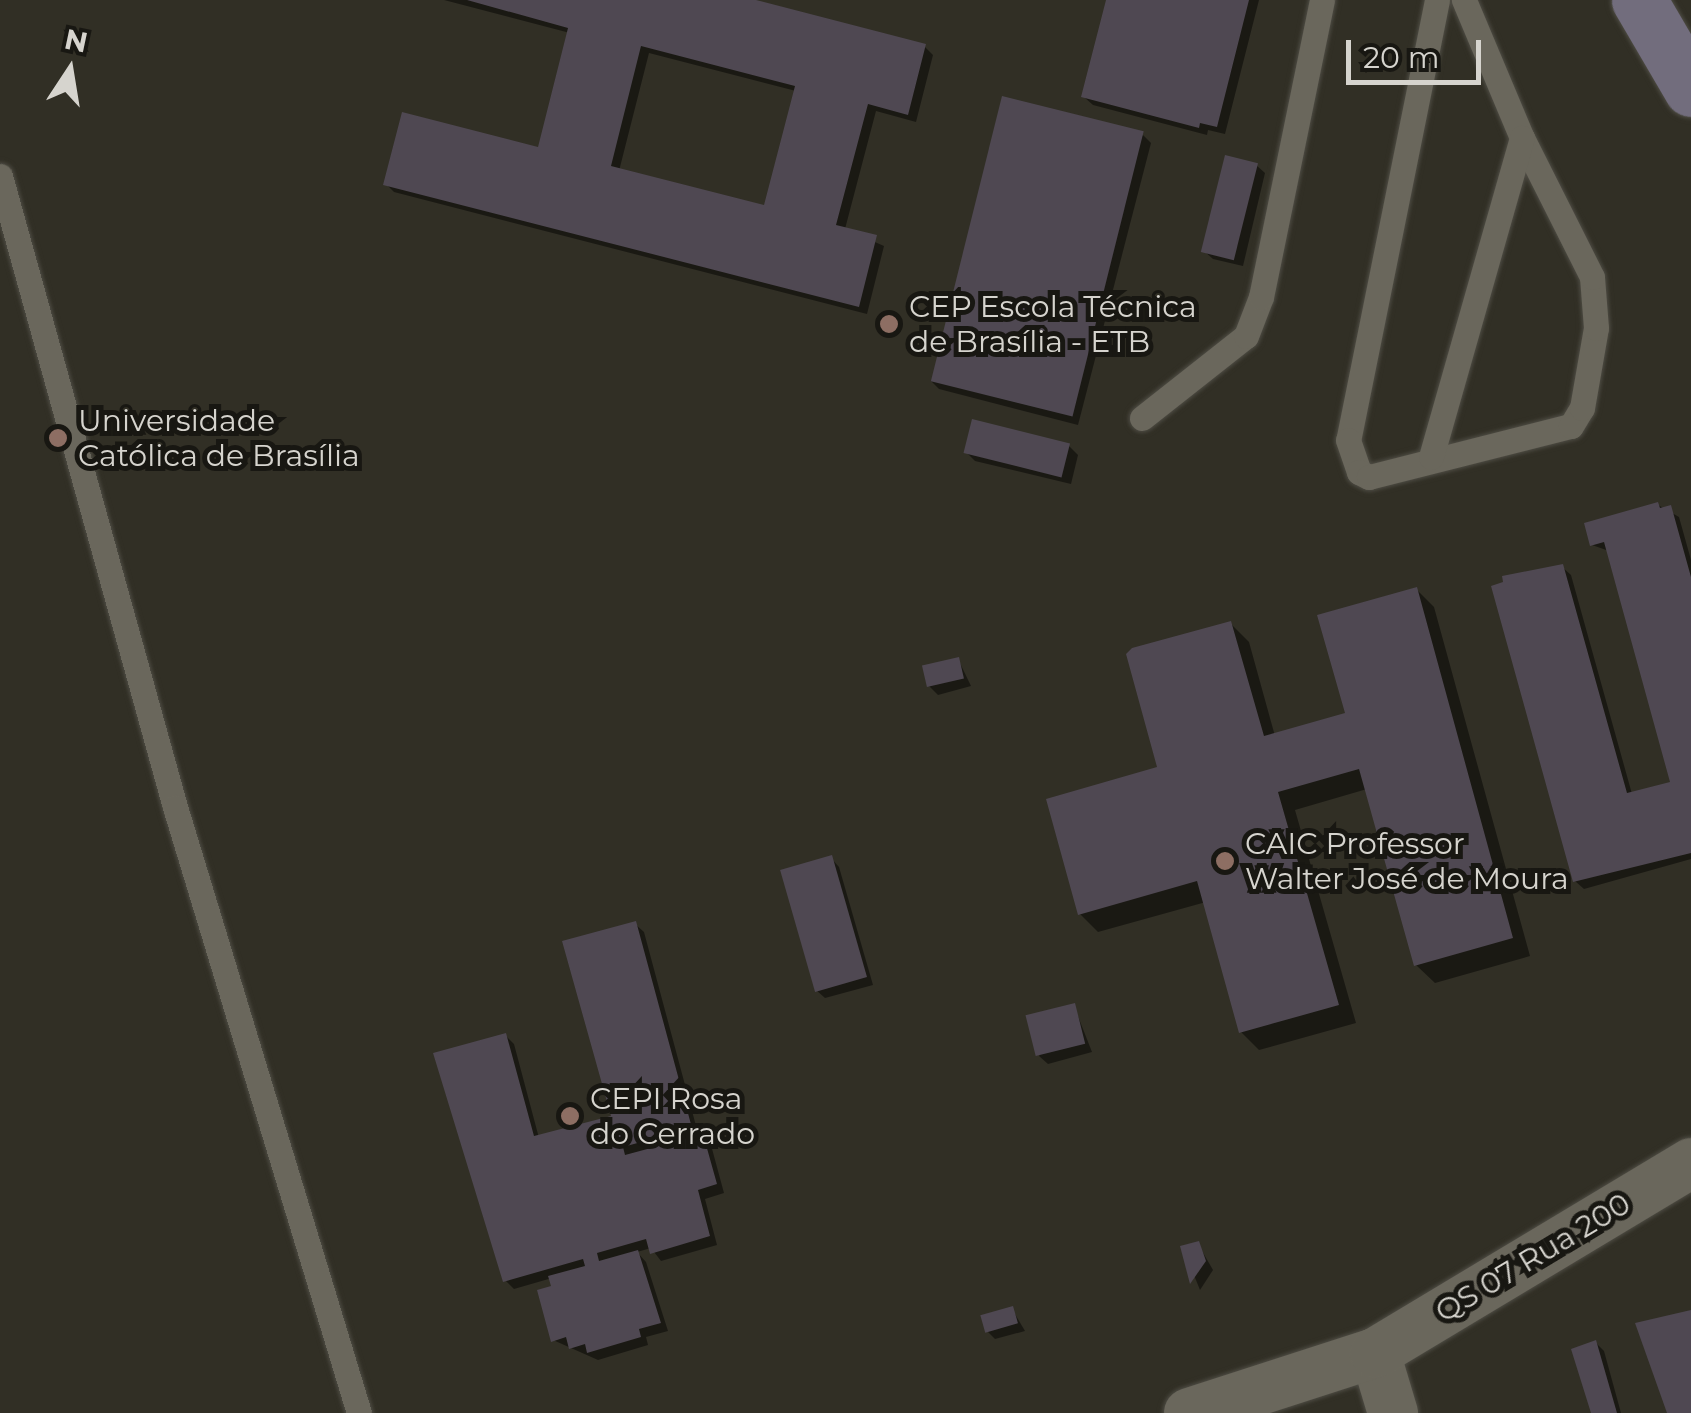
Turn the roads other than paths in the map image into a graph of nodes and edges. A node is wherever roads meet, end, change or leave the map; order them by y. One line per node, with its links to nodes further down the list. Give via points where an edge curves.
1 (1322, 0): 8 (lane, via 1261,297 1246,336)
2 (1436, 0): 9 (lane, via 1348,440 1359,472 1369,477)
3 (1464, 0): 6 (lane)
4 (1641, 1): 5 (main road)
5 (1691, 89)
6 (1522, 138): 9 (lane); 9 (lane, via 1592,278 1596,328 1582,408 1571,426)
7 (0, 176): 12 (lane, via 176,807)
8 (1142, 418)
9 (1431, 457)
10 (1691, 1164): 11 (street, QS 07 Rua 200)
11 (1375, 1353): 13 (street, QS 07 Rua 200); 14 (street)
12 (359, 1413)
13 (1189, 1413)
14 (1393, 1413)

